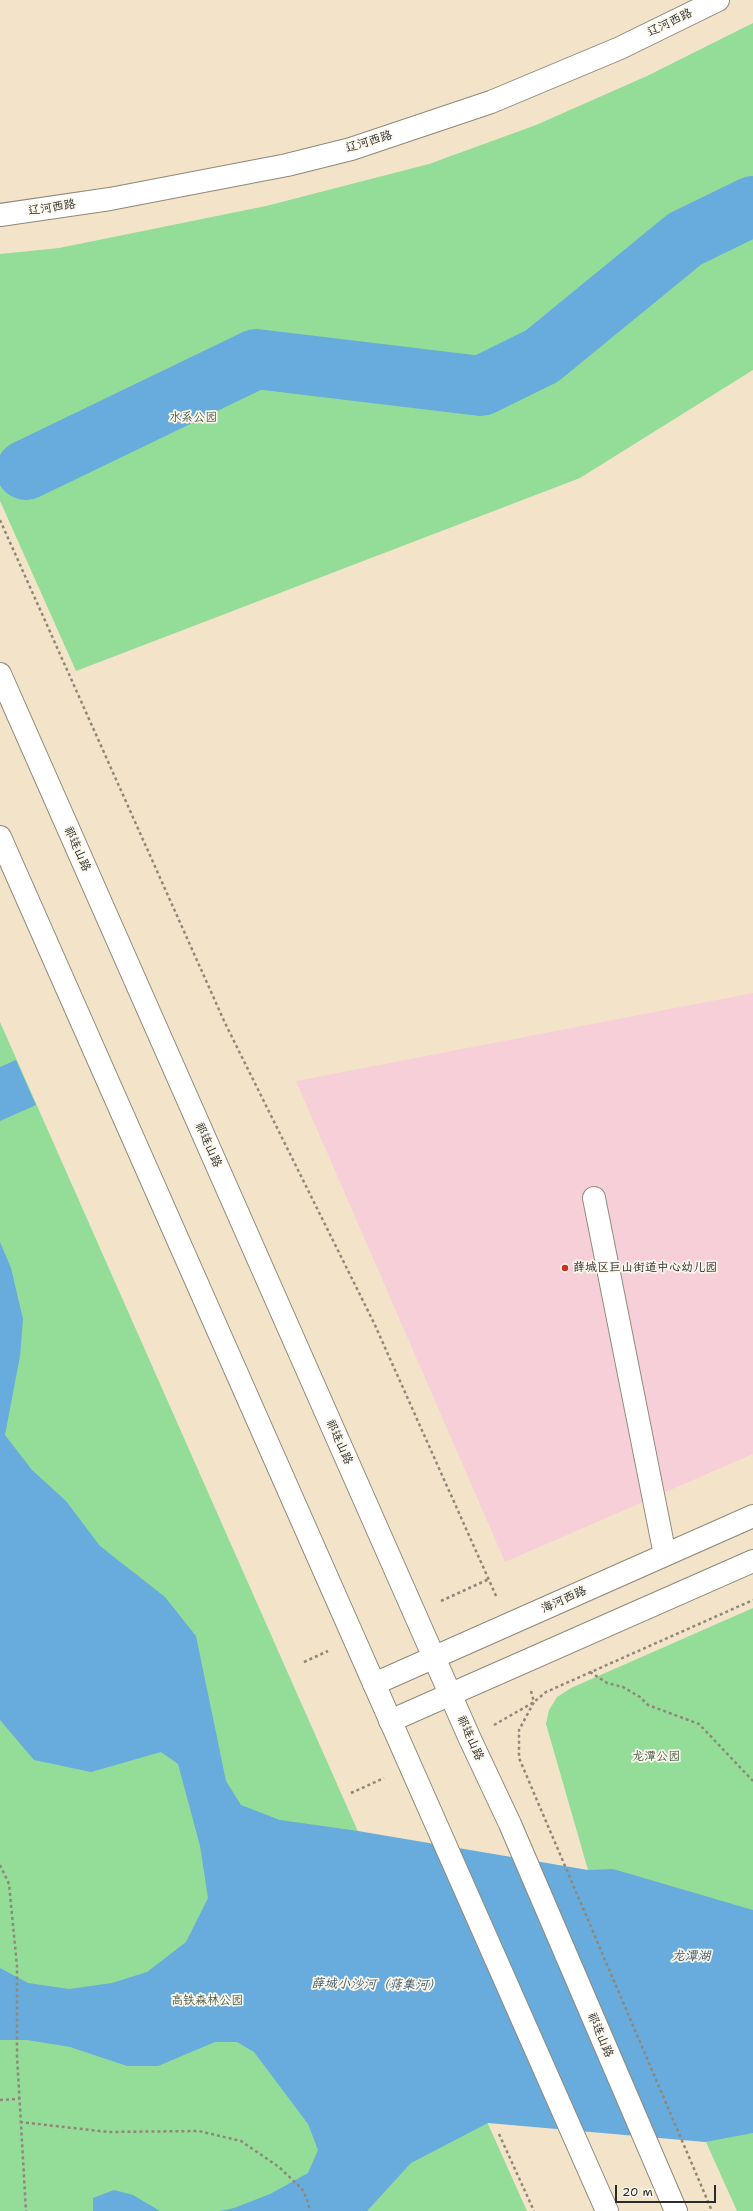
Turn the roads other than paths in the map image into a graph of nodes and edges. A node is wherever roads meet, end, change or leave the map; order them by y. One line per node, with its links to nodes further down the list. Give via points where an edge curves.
1 (718, 0): 2 (main road, 辽河西路, via 620,48 491,102 351,148 287,165 110,199)
2 (0, 216)
3 (0, 674): 9 (main road, 祁连山路)
4 (0, 837): 10 (main road)
5 (594, 1198): 7 (main road)
6 (753, 1516): 7 (main road, 海河西路)
7 (666, 1555): 9 (main road, 海河西路)
8 (753, 1561): 11 (main road)
9 (434, 1657): 10 (main road, 海河西路); 11 (main road, 祁连山路)
10 (374, 1684): 12 (main road)
11 (451, 1694): 12 (main road); 14 (main road, 祁连山路, via 510,1824)
12 (390, 1721): 13 (main road)
13 (607, 2211)
14 (676, 2211)

